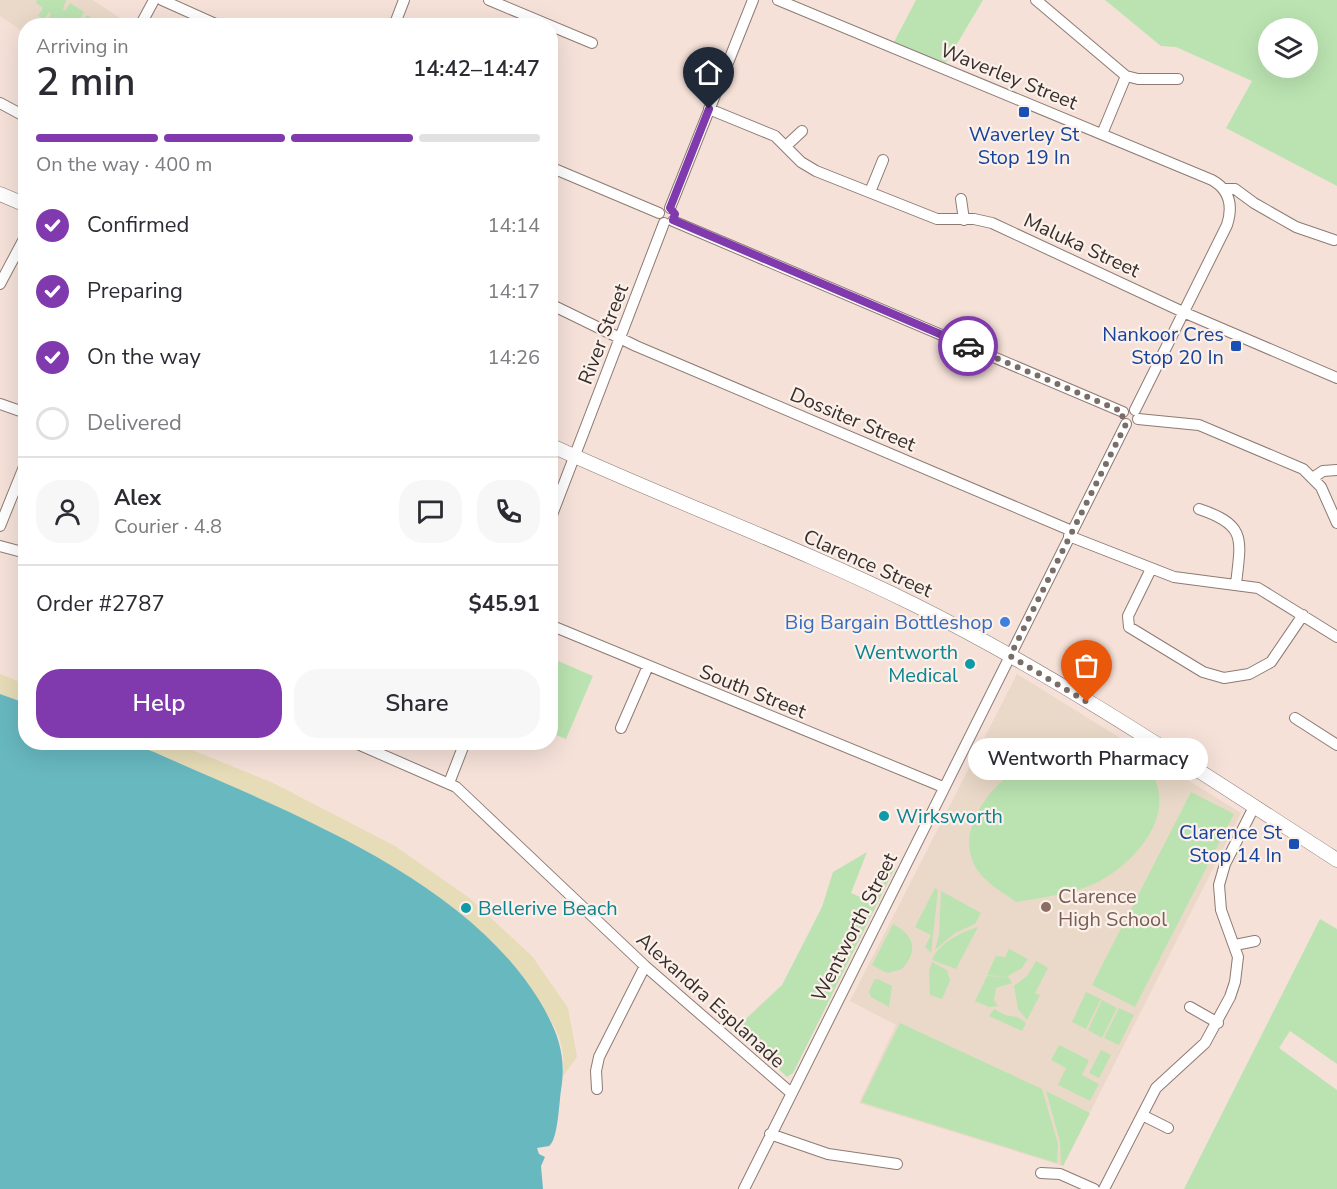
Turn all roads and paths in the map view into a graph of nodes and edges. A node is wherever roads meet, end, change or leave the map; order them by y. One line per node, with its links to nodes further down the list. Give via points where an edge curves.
1 (154, 0): 8 (street)
2 (162, 0): 9 (street)
3 (404, 0): 10 (street)
4 (489, 0): 11 (street)
5 (753, 0): 17 (street)
6 (778, 0): 20 (street, Waverley Street)
7 (1036, 0): 14 (street)
8 (144, 18)
9 (202, 18)
10 (397, 18)
11 (532, 18)
12 (558, 29): 13 (street)
13 (592, 43)
14 (1126, 76): 15 (street); 20 (street)
15 (1178, 79)
16 (0, 103): 18 (street)
17 (709, 109): 21 (street, Maluka Street, via 770,134); 29 (street, via 670,208 675,214)
18 (18, 113)
19 (802, 131): 21 (street)
20 (1102, 134): 24 (street, Waverley Street, via 1212,180)
21 (786, 146): 25 (street, Maluka Street, via 807,166)
22 (883, 160): 25 (street)
23 (558, 171): 29 (street)
24 (1224, 189): 31 (street, Waverley Street, via 1233,188 1291,224); 35 (street, via 1231,205 1227,225)
25 (870, 192): 30 (street, Maluka Street, via 937,219)
26 (0, 194): 28 (main road)
27 (961, 199): 30 (street)
28 (18, 201)
29 (666, 219): 36 (street, River Street); 40 (street)
30 (963, 220): 35 (street, Maluka Street, via 992,222)
31 (1330, 236)
32 (18, 251): 33 (street)
33 (0, 284)
34 (558, 308): 36 (street, Dossiter Street)
35 (1183, 312): 37 (street, Maluka Street); 40 (street)
36 (621, 339): 42 (street, River Street); 50 (street, Dossiter Street)
37 (1337, 378)
38 (0, 404): 39 (street)
39 (18, 410)
40 (1132, 414): 44 (street, via 1199,425); 50 (street, Wentworth Street, via 1133,424 1126,424)
41 (558, 449): 42 (main road, Clarence Street)
42 (575, 457): 46 (street, River Street); 58 (main road, Clarence Street, via 887,592)
43 (1337, 470): 44 (street, via 1323,471)
44 (1314, 477): 48 (street)
45 (18, 482): 49 (street)
46 (558, 500)
47 (1199, 509): 54 (street, via 1224,519 1238,531)
48 (1337, 523)
49 (0, 526)
50 (1071, 533): 53 (street, Dossiter Street); 58 (street, Wentworth Street)
51 (0, 546): 52 (street)
52 (18, 551)
53 (1151, 569): 54 (street, Dossiter Street, via 1183,579); 55 (street, via 1128,616 1130,627 1209,676 1236,677 1261,669)
54 (1236, 584): 55 (street, Dossiter Street, via 1267,592)
55 (1303, 615): 57 (street, Dossiter Street)
56 (558, 629): 59 (street, South Street)
57 (1337, 637)
58 (1010, 656): 66 (street, Wentworth Street); 67 (main road, Clarence Street)
59 (648, 666): 61 (street); 66 (street, South Street)
60 (1295, 718): 62 (street)
61 (621, 728)
62 (1337, 745)
63 (372, 750): 65 (street, Alexandra Esplanade)
64 (462, 750): 65 (street)
65 (449, 783): 71 (street, Alexandra Esplanade)
66 (943, 788): 75 (street, Wentworth Street)
67 (1254, 807): 68 (main road, Clarence Street); 70 (street, via 1225,864 1219,885 1221,910)
68 (1337, 860)
69 (1255, 941): 70 (street)
70 (1235, 945): 73 (street, via 1235,982)
71 (645, 966): 74 (street, via 599,1057); 75 (street, Alexandra Esplanade)
72 (1190, 1007): 73 (street)
73 (1218, 1023): 76 (street, via 1197,1054 1163,1080)
74 (597, 1089)
75 (790, 1092): 78 (street, Wentworth Street)
76 (1142, 1115): 77 (street); 83 (street)
77 (1168, 1128)
78 (770, 1134): 79 (street, via 828,1154); 81 (street, Wentworth Street)
79 (897, 1164)
80 (1041, 1173): 82 (street, via 1060,1174)
81 (744, 1189)
82 (1094, 1189)
83 (1104, 1189)

